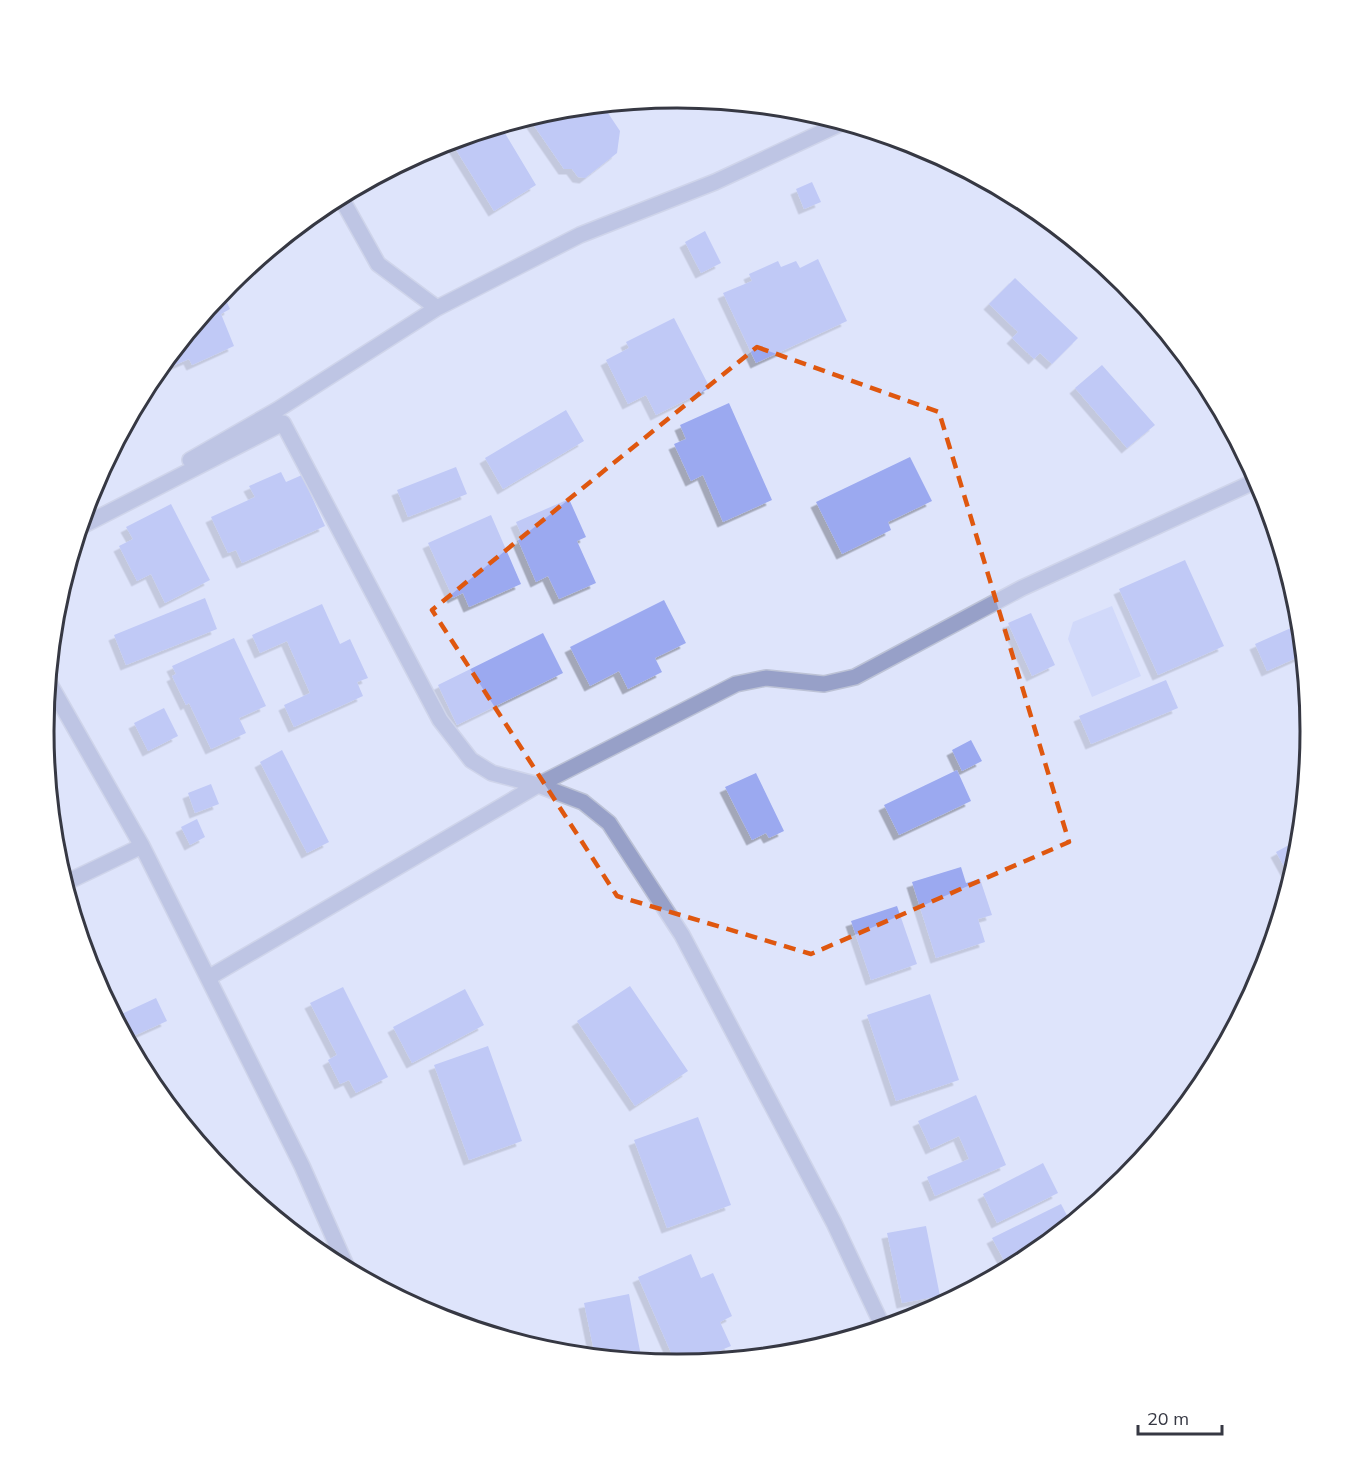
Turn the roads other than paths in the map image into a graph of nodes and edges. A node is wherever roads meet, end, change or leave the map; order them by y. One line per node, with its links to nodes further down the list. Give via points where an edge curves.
1 (832, 128): 3 (street, via 715,182 580,235)
2 (344, 204): 3 (street, via 378,264)
3 (437, 308): 5 (street, via 278,410)
4 (1249, 484): 8 (street, via 1022,588 855,677 825,684 766,678 736,684)
5 (93, 515)
6 (90, 522): 8 (street, via 283,423 440,720 471,760 492,773)
7 (55, 693): 9 (street)
8 (538, 785): 11 (street); 13 (street, via 583,802 609,823 682,935 834,1222)
9 (142, 846): 10 (street); 11 (street)
10 (72, 879)
11 (208, 978): 12 (street, via 302,1166)
12 (342, 1256)
13 (879, 1319)

